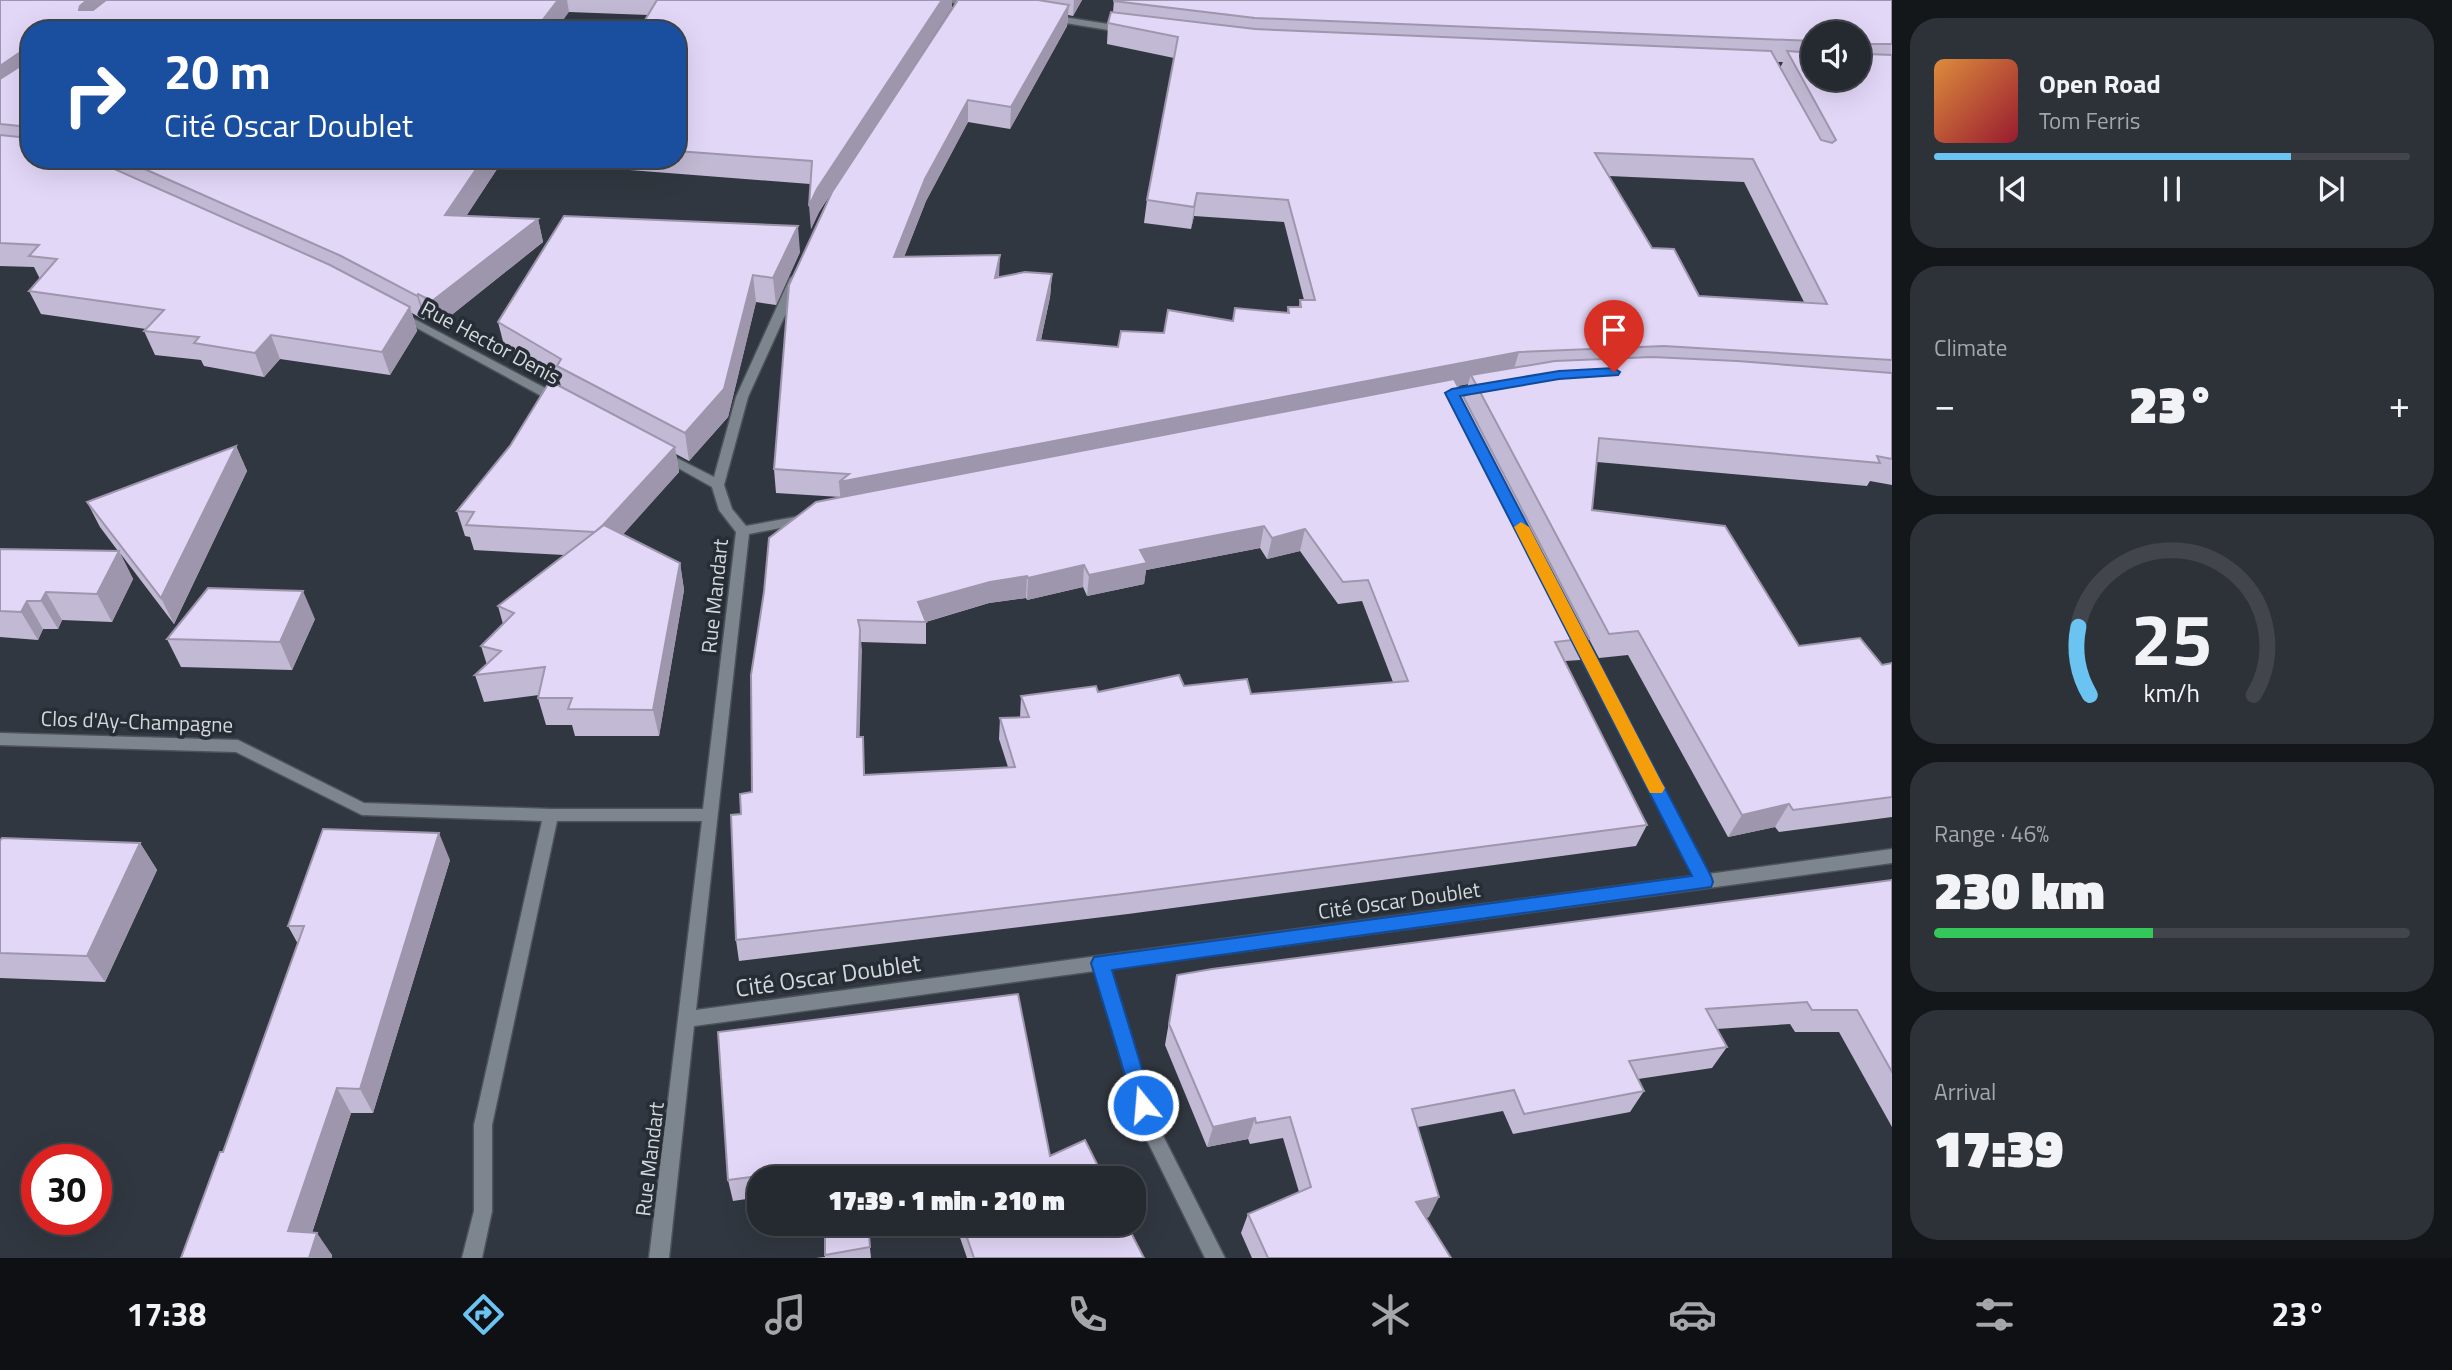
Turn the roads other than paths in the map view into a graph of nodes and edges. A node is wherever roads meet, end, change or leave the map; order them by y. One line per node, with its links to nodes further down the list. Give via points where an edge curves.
1 (944, 0): 2 (street, via 959,9)
2 (987, 8)
3 (1036, 16): 4 (street)
4 (1142, 32)
5 (804, 262): 9 (street, via 742,397)
6 (391, 310): 7 (street, Rue Hector Denis)
7 (572, 407)
8 (645, 446): 9 (street)
9 (718, 485): 11 (street, Rue Mandart, via 726,510)
10 (824, 515): 11 (street)
11 (743, 531): 15 (street, Rue Mandart)
12 (1572, 625): 17 (street)
13 (0, 739): 14 (street, Clos d'Ay-Champagne, via 238,746 362,808)
14 (551, 815): 15 (street, Clos d'Ay-Champagne); 20 (street, via 484,1125 483,1211)
15 (709, 815): 19 (street, Rue Mandart)
16 (1892, 856): 17 (street, Cité Oscar Doublet)
17 (1704, 882): 18 (street, Cité Oscar Doublet)
18 (1101, 963): 19 (street, Cité Oscar Doublet); 22 (street, via 1150,1128)
19 (687, 1019): 21 (street, Rue Mandart)
20 (472, 1258)
21 (659, 1258)
22 (1215, 1258)

